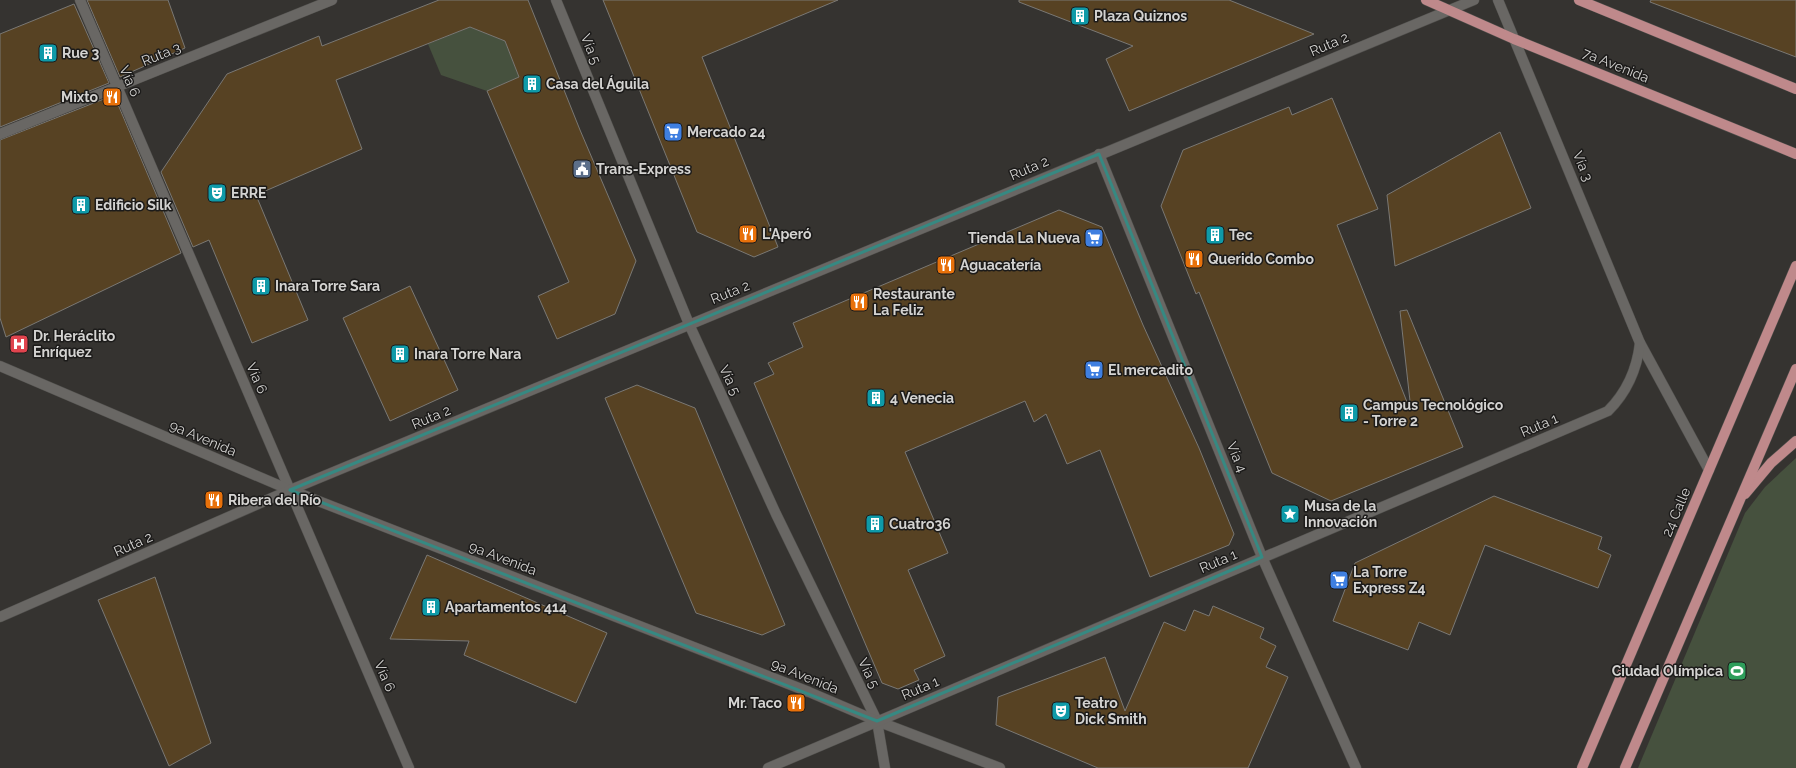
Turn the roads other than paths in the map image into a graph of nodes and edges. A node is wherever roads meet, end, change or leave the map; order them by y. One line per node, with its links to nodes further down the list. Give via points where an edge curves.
1 (80, 0): 10 (street, Vía 6)
2 (332, 0): 10 (street, Ruta 3)
3 (556, 0): 16 (street, Vía 5)
4 (1426, 0): 8 (main road, 7a Avenida)
5 (1474, 0): 8 (street, Ruta 2)
6 (1498, 0): 9 (street, Vía 3)
7 (1579, 0): 11 (main road)
8 (1450, 10): 9 (main road, 7a Avenida); 13 (street, Ruta 2)
9 (1514, 38): 14 (main road, 7a Avenida); 17 (street, Vía 3)
10 (117, 86): 12 (street, Ruta 3); 22 (street, Vía 6)
11 (1796, 89)
12 (0, 134)
13 (1099, 154): 16 (street, Ruta 2); 24 (street, Vía 4)
14 (1796, 154)
15 (1796, 266): 21 (main road, 24 Calle)
16 (689, 324): 22 (street, Ruta 2); 26 (street, Vía 5, via 776,514)
17 (1640, 343): 21 (street, Vía 3); 24 (street, Ruta 1, via 1632,377 1616,404 1608,411)
18 (0, 366): 22 (street, 9a Avenida)
19 (1796, 369): 23 (main road)
20 (1796, 441): 23 (main road, via 1772,463)
21 (1709, 470): 32 (main road, 24 Calle)
22 (290, 490): 25 (street, Ruta 2); 26 (street, 9a Avenida, via 809,692); 27 (street, Vía 6)
23 (1738, 503): 33 (main road)
24 (1262, 557): 26 (street, Ruta 1); 31 (street, Vía 4)
25 (0, 617)
26 (876, 721): 28 (street, Ruta 1); 29 (street, Vía 5); 30 (street, 9a Avenida)
27 (409, 768)
28 (768, 768)
29 (885, 768)
30 (1000, 768)
31 (1356, 768)
32 (1582, 768)
33 (1625, 768)

